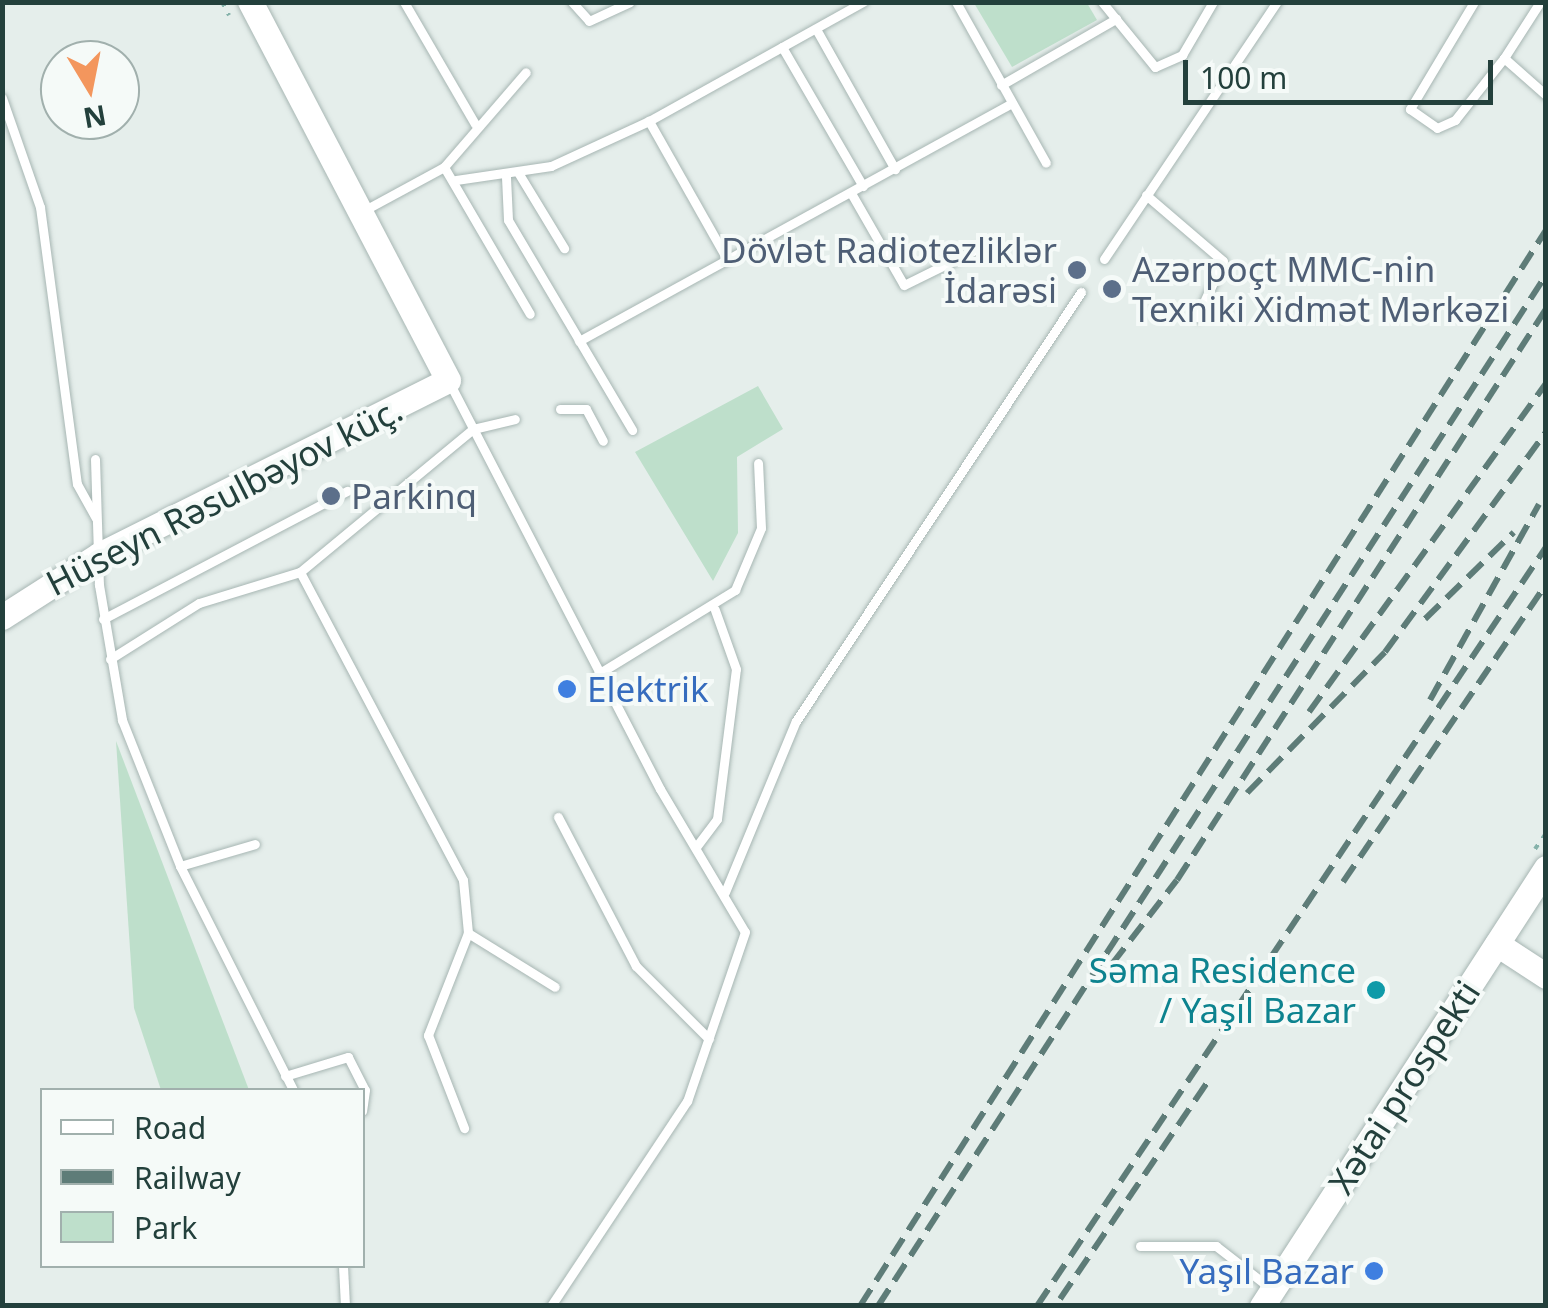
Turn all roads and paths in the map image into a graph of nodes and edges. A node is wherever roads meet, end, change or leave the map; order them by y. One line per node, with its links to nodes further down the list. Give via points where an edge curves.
1 (250, 2): 32 (street)
2 (404, 2): 22 (lane)
3 (572, 2): 4 (lane, via 589,21)
4 (630, 2)
5 (862, 2): 13 (lane)
6 (956, 2): 17 (lane)
7 (1102, 2): 12 (lane)
8 (1213, 2): 12 (lane, via 1167,64 1138,56)
9 (1277, 2): 31 (lane)
10 (1474, 2): 15 (lane, via 1410,109 1437,128 1455,120)
11 (1540, 2): 15 (lane)
12 (1116, 19): 17 (lane)
13 (816, 29): 14 (lane); 25 (lane)
14 (782, 47): 21 (lane); 29 (lane)
15 (1504, 58): 18 (lane)
16 (526, 72): 22 (lane)
17 (1002, 84): 20 (lane)
18 (1546, 95)
19 (2, 98): 50 (lane, via 40,207 78,484)
20 (1012, 103): 23 (lane); 25 (lane)
21 (649, 121): 26 (lane); 35 (lane)
22 (475, 124): 24 (lane)
23 (1046, 163)
24 (444, 167): 28 (lane); 32 (lane)
25 (895, 169): 29 (lane)
26 (519, 174): 27 (lane); 33 (lane)
27 (506, 178): 28 (lane); 40 (lane, via 508,220)
28 (456, 180): 38 (lane)
29 (864, 186): 30 (lane)
30 (851, 193): 34 (lane, via 904,285); 35 (lane)
31 (1146, 195): 36 (lane); 39 (lane, via 1223,261)
32 (360, 212): 41 (street)
33 (564, 248)
34 (977, 249)
35 (727, 259): 40 (lane)
36 (1104, 259)
37 (1081, 292): 63 (lane, via 796,721)
38 (530, 314)
39 (1196, 317)
40 (580, 341): 45 (lane)
41 (448, 380): 44 (lane); 51 (street, Hüseyn Rəsulbəyov küç.)
42 (560, 409): 46 (lane, via 586,409)
43 (515, 419): 44 (lane)
44 (473, 429): 52 (lane); 57 (lane)
45 (632, 430)
46 (603, 441)
47 (95, 459): 50 (lane)
48 (758, 463): 53 (lane, via 760,528 735,590)
49 (347, 491): 55 (lane)
50 (96, 518): 51 (lane)
51 (99, 555): 54 (street, Hüseyn Rəsulbəyov küç.); 55 (lane)
52 (300, 572): 56 (lane, via 199,603); 64 (lane, via 432,807 463,880)
53 (715, 610): 57 (lane); 60 (lane, via 736,669 717,819)
54 (2, 617)
55 (103, 619): 56 (lane)
56 (110, 659): 61 (lane, via 133,751)
57 (598, 674): 60 (lane)
58 (558, 817): 68 (lane, via 636,966)
59 (256, 844): 61 (lane)
60 (696, 847): 63 (lane)
61 (180, 866): 69 (lane)
62 (1546, 868): 65 (street, Xətai prospekti)
63 (725, 892): 68 (lane, via 744,932)
64 (468, 934): 67 (lane); 72 (lane, via 428,1035)
65 (1497, 944): 66 (street); 75 (street, Xətai prospekti)
66 (1546, 976)
67 (555, 987)
68 (709, 1039): 77 (lane, via 688,1101)
69 (286, 1076): 70 (lane); 71 (lane, via 348,1057)
70 (292, 1088)
71 (364, 1088)
72 (464, 1128)
73 (1140, 1246): 75 (lane, via 1216,1246)
74 (343, 1268): 76 (lane)
75 (1268, 1297)
76 (345, 1306)
77 (551, 1306)

